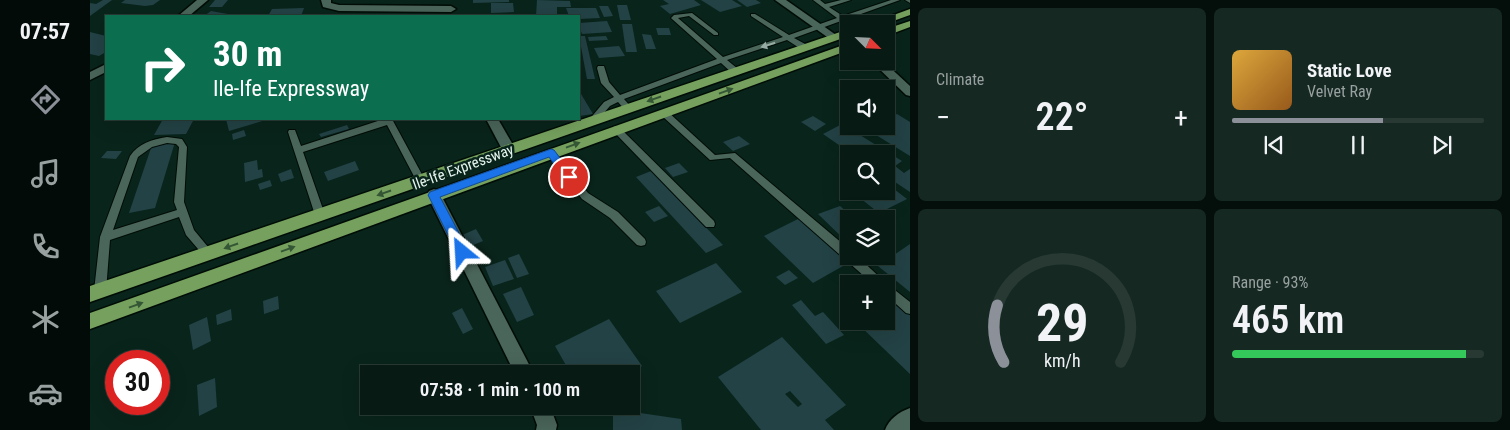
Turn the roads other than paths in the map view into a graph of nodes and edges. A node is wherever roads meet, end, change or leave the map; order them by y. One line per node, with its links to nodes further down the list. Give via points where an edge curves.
1 (203, 0): 10 (street)
2 (326, 0): 8 (street, via 326,5 339,8)
3 (780, 0): 17 (street)
4 (816, 0): 7 (lane)
5 (848, 0): 7 (lane)
6 (897, 0): 12 (lane)
7 (825, 6): 13 (lane)
8 (452, 8)
9 (910, 12): 14 (highway)
10 (184, 15)
11 (753, 15): 22 (lane)
12 (861, 15)
13 (840, 17)
14 (895, 17)
15 (840, 22): 17 (lane)
16 (910, 24): 18 (highway)
17 (820, 27): 21 (street); 22 (lane)
18 (895, 30)
19 (716, 34): 25 (lane, via 690,14 674,18)
20 (840, 35): 21 (highway, Ile-Ife Expressway)
21 (834, 37): 23 (highway, Ile-Ife Expressway)
22 (790, 38): 23 (lane); 25 (lane, one-way to 25)
23 (804, 47): 29 (highway, Ile-Ife Expressway)
24 (840, 49): 33 (highway, Ile-Ife Expressway, one-way to 24)
25 (722, 60): 29 (lane); 32 (lane)
26 (105, 68): 30 (street)
27 (601, 68): 32 (lane, via 606,83)
28 (886, 70): 31 (street)
29 (736, 71): 32 (highway, Ile-Ife Expressway, one-way to 32)
30 (90, 77)
31 (910, 92)
32 (623, 103): 39 (highway, Ile-Ife Expressway, via 592,121)
33 (664, 113): 36 (highway, Ile-Ife Expressway); 48 (lane, via 713,158 732,155)
34 (388, 120): 38 (lane); 41 (lane)
35 (493, 120): 39 (street)
36 (616, 129): 40 (highway, Ile-Ife Expressway, one-way to 36); 45 (lane)
37 (292, 132): 38 (lane)
38 (299, 150): 44 (lane)
39 (509, 150): 41 (highway, Ile-Ife Expressway)
40 (551, 153): 42 (highway, Ile-Ife Expressway); 47 (lane, via 585,196 614,215)
41 (420, 180): 44 (highway, Ile-Ife Expressway, one-way to 44)
42 (434, 195): 55 (highway, Ile-Ife Expressway, one-way to 42); 56 (street)
43 (182, 212): 46 (lane); 46 (lane, via 178,194 183,147 179,141 158,141 134,156); 49 (lane, via 190,232)
44 (320, 215): 49 (highway, Ile-Ife Expressway, one-way to 49)
45 (710, 224)
46 (105, 237): 52 (lane)
47 (641, 242)
48 (840, 248)
49 (208, 254): 52 (highway, Ile-Ife Expressway)
50 (859, 265): 51 (lane)
51 (871, 275)
52 (95, 293)
53 (895, 296): 54 (lane)
54 (910, 309)
55 (90, 322)
56 (520, 365)
57 (543, 415): 59 (street)
58 (910, 418): 60 (street)
59 (546, 430)
60 (895, 430)

